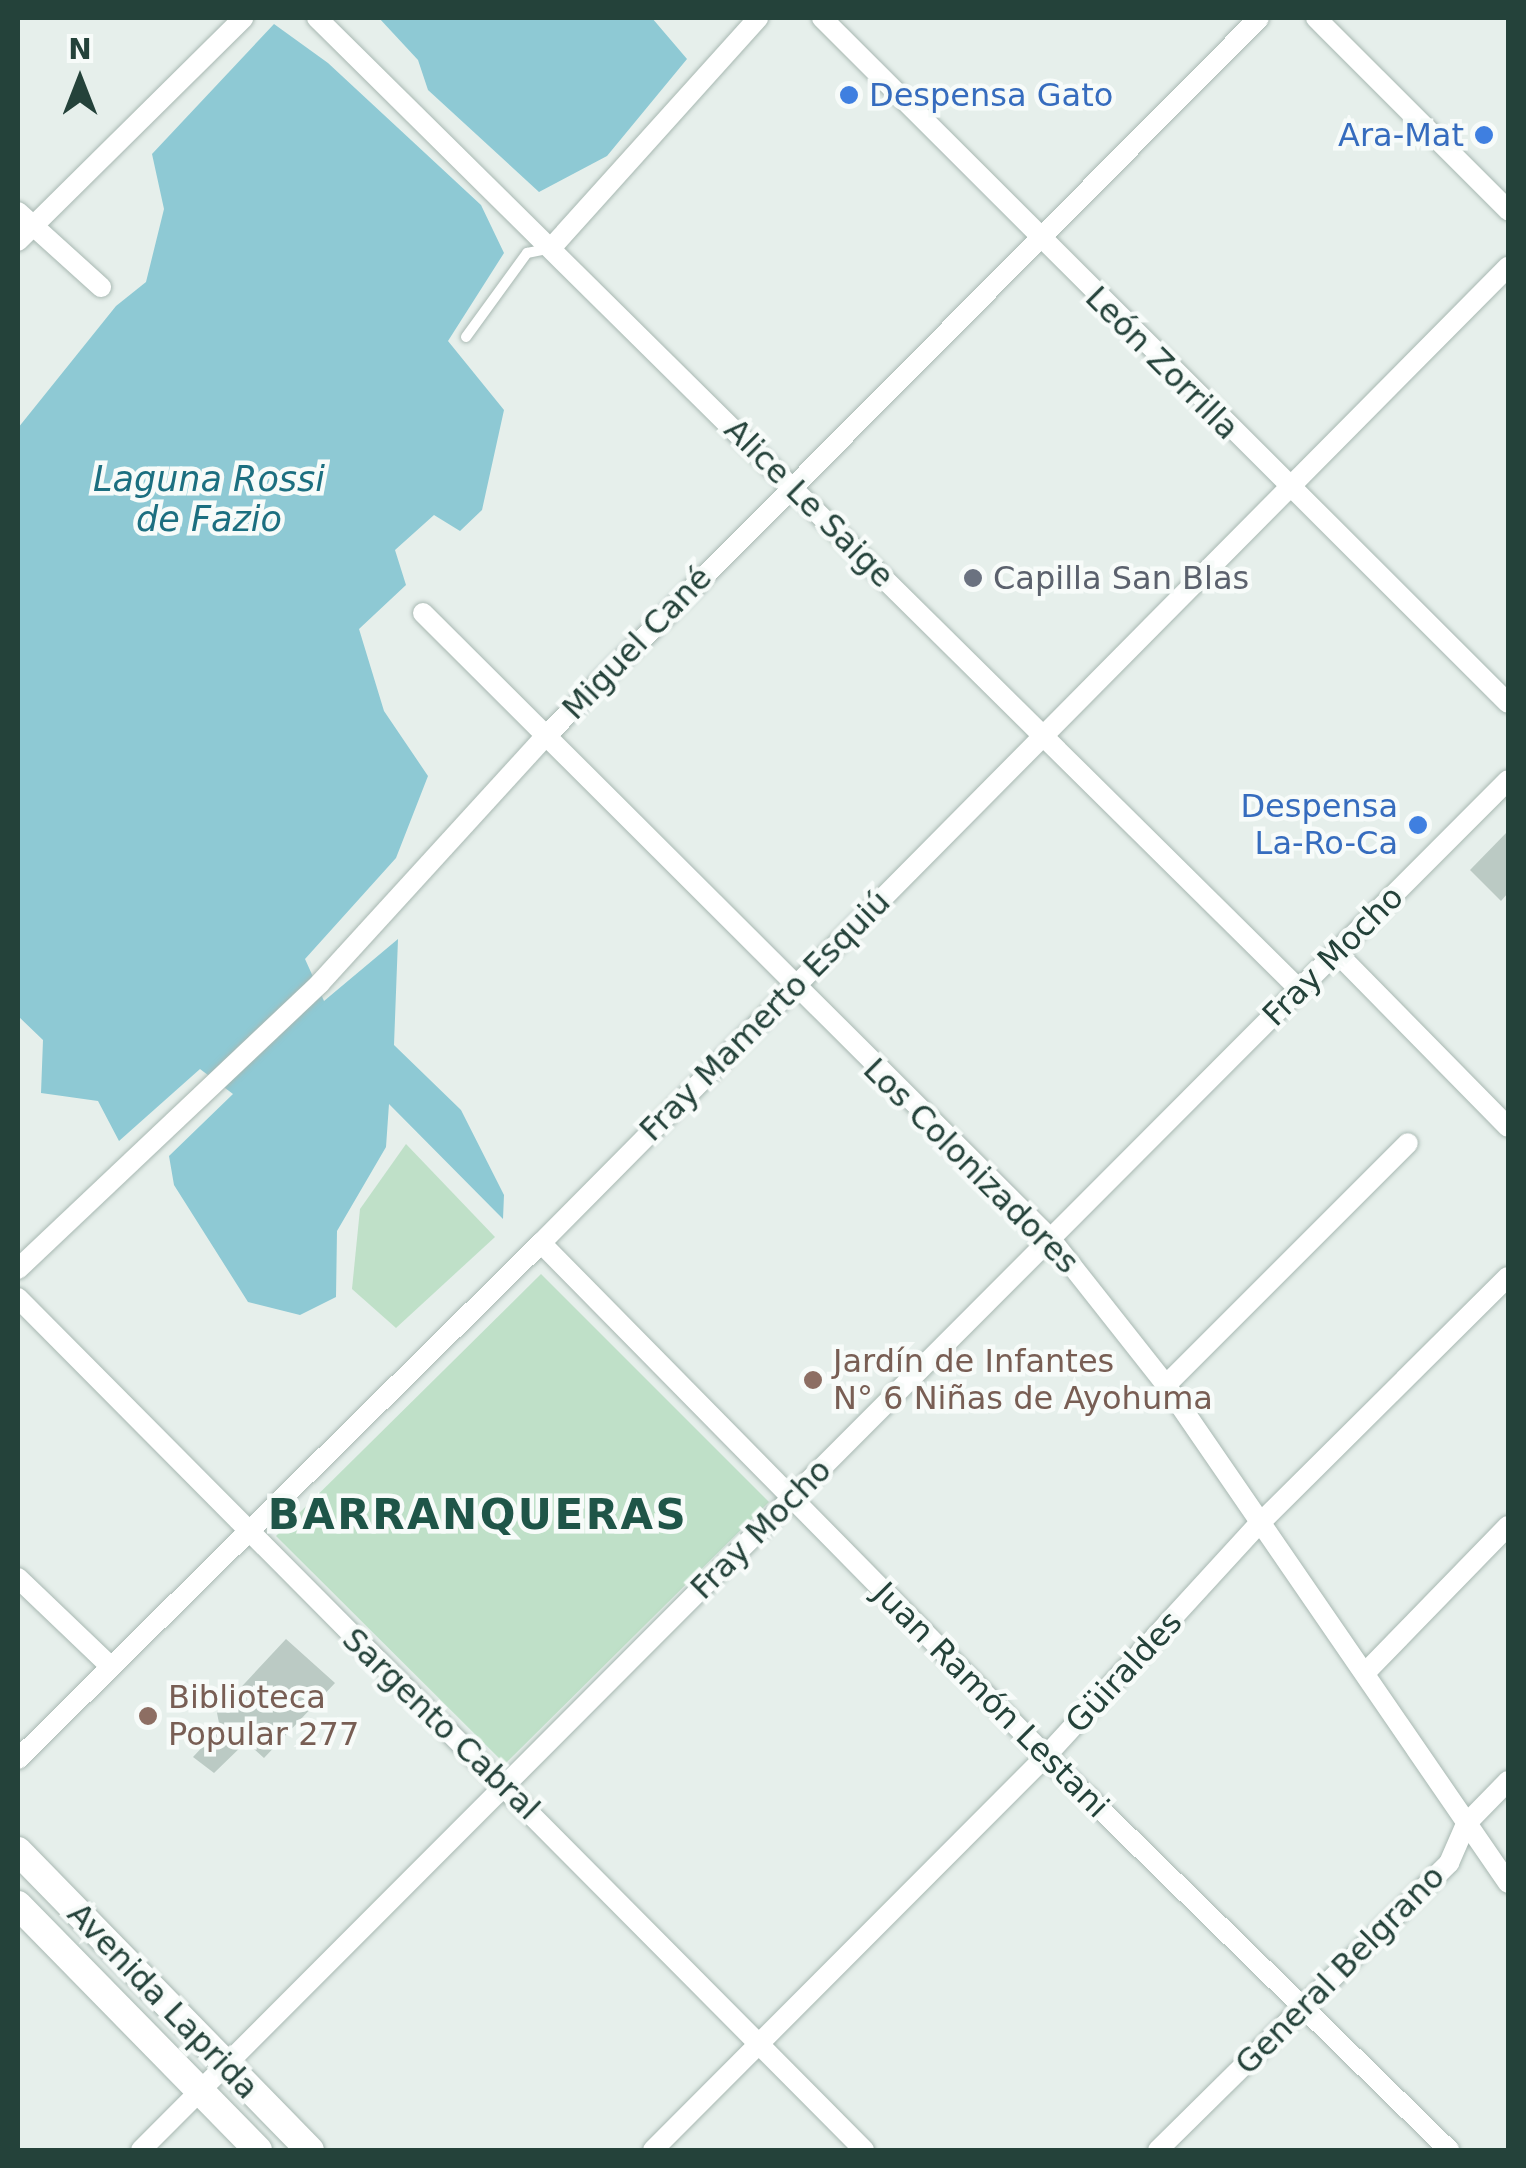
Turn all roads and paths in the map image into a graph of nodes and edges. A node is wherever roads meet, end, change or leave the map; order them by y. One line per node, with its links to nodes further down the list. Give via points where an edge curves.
1 (243, 18): 8 (street)
2 (317, 18): 10 (street, Alice Le Saige)
3 (758, 18): 10 (street)
4 (822, 18): 9 (street, León Zorrilla)
5 (1259, 18): 9 (street, Miguel Cané)
6 (1316, 18): 7 (street)
7 (1508, 210)
8 (22, 226): 12 (street)
9 (1038, 240): 14 (street, Miguel Cané); 15 (street, León Zorrilla)
10 (552, 247): 13 (lane, via 527,253); 14 (street, Alice Le Saige)
11 (1508, 268): 15 (street, Fray Mamerto Esquiú)
12 (101, 287)
13 (466, 337)
14 (791, 484): 18 (street, Alice Le Saige); 19 (street, Miguel Cané)
15 (1286, 487): 17 (street, León Zorrilla); 18 (street, Fray Mamerto Esquiú)
16 (422, 613): 19 (street, Los Colonizadores)
17 (1508, 703)
18 (1040, 736): 22 (street, Fray Mamerto Esquiú); 23 (street, Alice Le Saige)
19 (543, 739): 22 (street, Los Colonizadores); 28 (street, Miguel Cané, via 320,982)
20 (1508, 780): 21 (street, Fray Mocho)
21 (1336, 952): 23 (street, Fray Mocho); 24 (street)
22 (793, 988): 26 (street, Los Colonizadores); 27 (street, Fray Mamerto Esquiú)
23 (1300, 990): 26 (street, Fray Mocho)
24 (1508, 1127)
25 (1408, 1143): 31 (street)
26 (1050, 1238): 31 (street, Los Colonizadores); 32 (street, Fray Mocho)
27 (540, 1244): 32 (street, Juan Ramón Lestani); 35 (street, Fray Mamerto Esquiú)
28 (18, 1269)
29 (1508, 1277): 33 (street, Güiraldes)
30 (18, 1298): 35 (street, Sargento Cabral)
31 (1166, 1385): 33 (street, Los Colonizadores)
32 (791, 1500): 39 (street, Juan Ramón Lestani); 42 (street, Fray Mocho)
33 (1258, 1524): 38 (street, Los Colonizadores); 39 (street, Güiraldes)
34 (1508, 1526): 38 (street)
35 (247, 1532): 37 (street, Fray Mamerto Esquiú); 42 (street, Sargento Cabral)
36 (18, 1578): 37 (street)
37 (110, 1666): 40 (street, Fray Mamerto Esquiú)
38 (1365, 1673): 43 (street, Los Colonizadores)
39 (1046, 1756): 47 (street, Juan Ramón Lestani); 48 (street, Güiraldes)
40 (18, 1759)
41 (1508, 1781): 43 (street, General Belgrano)
42 (502, 1786): 48 (street, Sargento Cabral); 49 (street, Fray Mocho)
43 (1466, 1824): 45 (street, Los Colonizadores); 47 (street, General Belgrano, via 1448,1862)
44 (18, 1851): 49 (main road, Avenida Laprida)
45 (1508, 1882)
46 (18, 1905): 50 (main road, Avenida Laprida)
47 (1304, 2008): 56 (street, General Belgrano); 57 (street, Juan Ramón Lestani)
48 (757, 2044): 54 (street, Güiraldes); 55 (street, Sargento Cabral)
49 (226, 2066): 50 (street, Fray Mocho); 53 (main road, Avenida Laprida)
50 (200, 2092): 51 (street, Fray Mocho); 52 (main road, Avenida Laprida)
51 (141, 2150)
52 (258, 2150)
53 (310, 2150)
54 (653, 2150)
55 (864, 2150)
56 (1158, 2150)
57 (1449, 2150)

